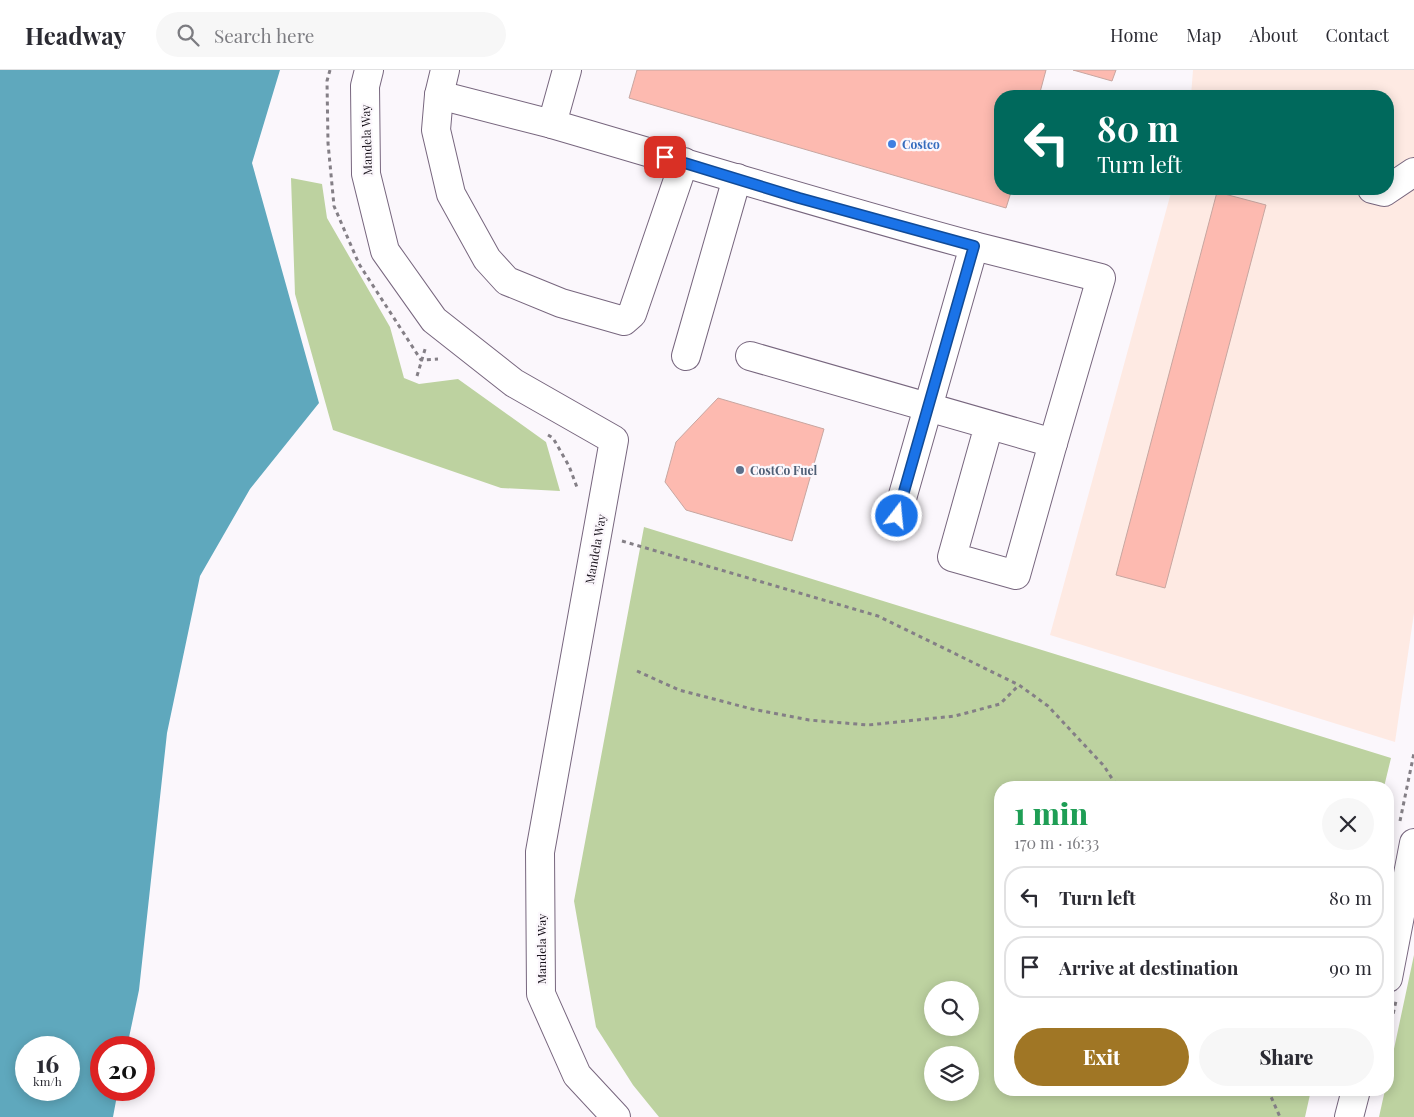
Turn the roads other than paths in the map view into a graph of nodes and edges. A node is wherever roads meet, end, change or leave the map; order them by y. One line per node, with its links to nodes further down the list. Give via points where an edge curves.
1 (369, 70): 18 (street, Mandela Way, via 365,86 366,174 385,251 434,320 514,382 614,440 540,852 541,994 577,1075)
2 (567, 70): 4 (street)
3 (442, 82): 4 (street); 5 (street, via 436,130 450,194 487,259 507,281 561,303 624,320 632,314)
4 (552, 124): 5 (street)
5 (684, 162): 7 (street)
6 (1414, 172): 8 (street)
7 (737, 178): 9 (street); 10 (street)
8 (1394, 185)
9 (974, 246): 12 (street); 14 (street, via 1101,278)
10 (686, 356)
11 (750, 356): 12 (street)
12 (928, 408): 13 (street); 15 (street)
13 (989, 425): 14 (street); 14 (street, via 952,557 1006,573 1016,575)
14 (1053, 443)
15 (897, 516)
16 (1407, 832): 17 (street)
17 (1394, 932)
18 (616, 1117)

